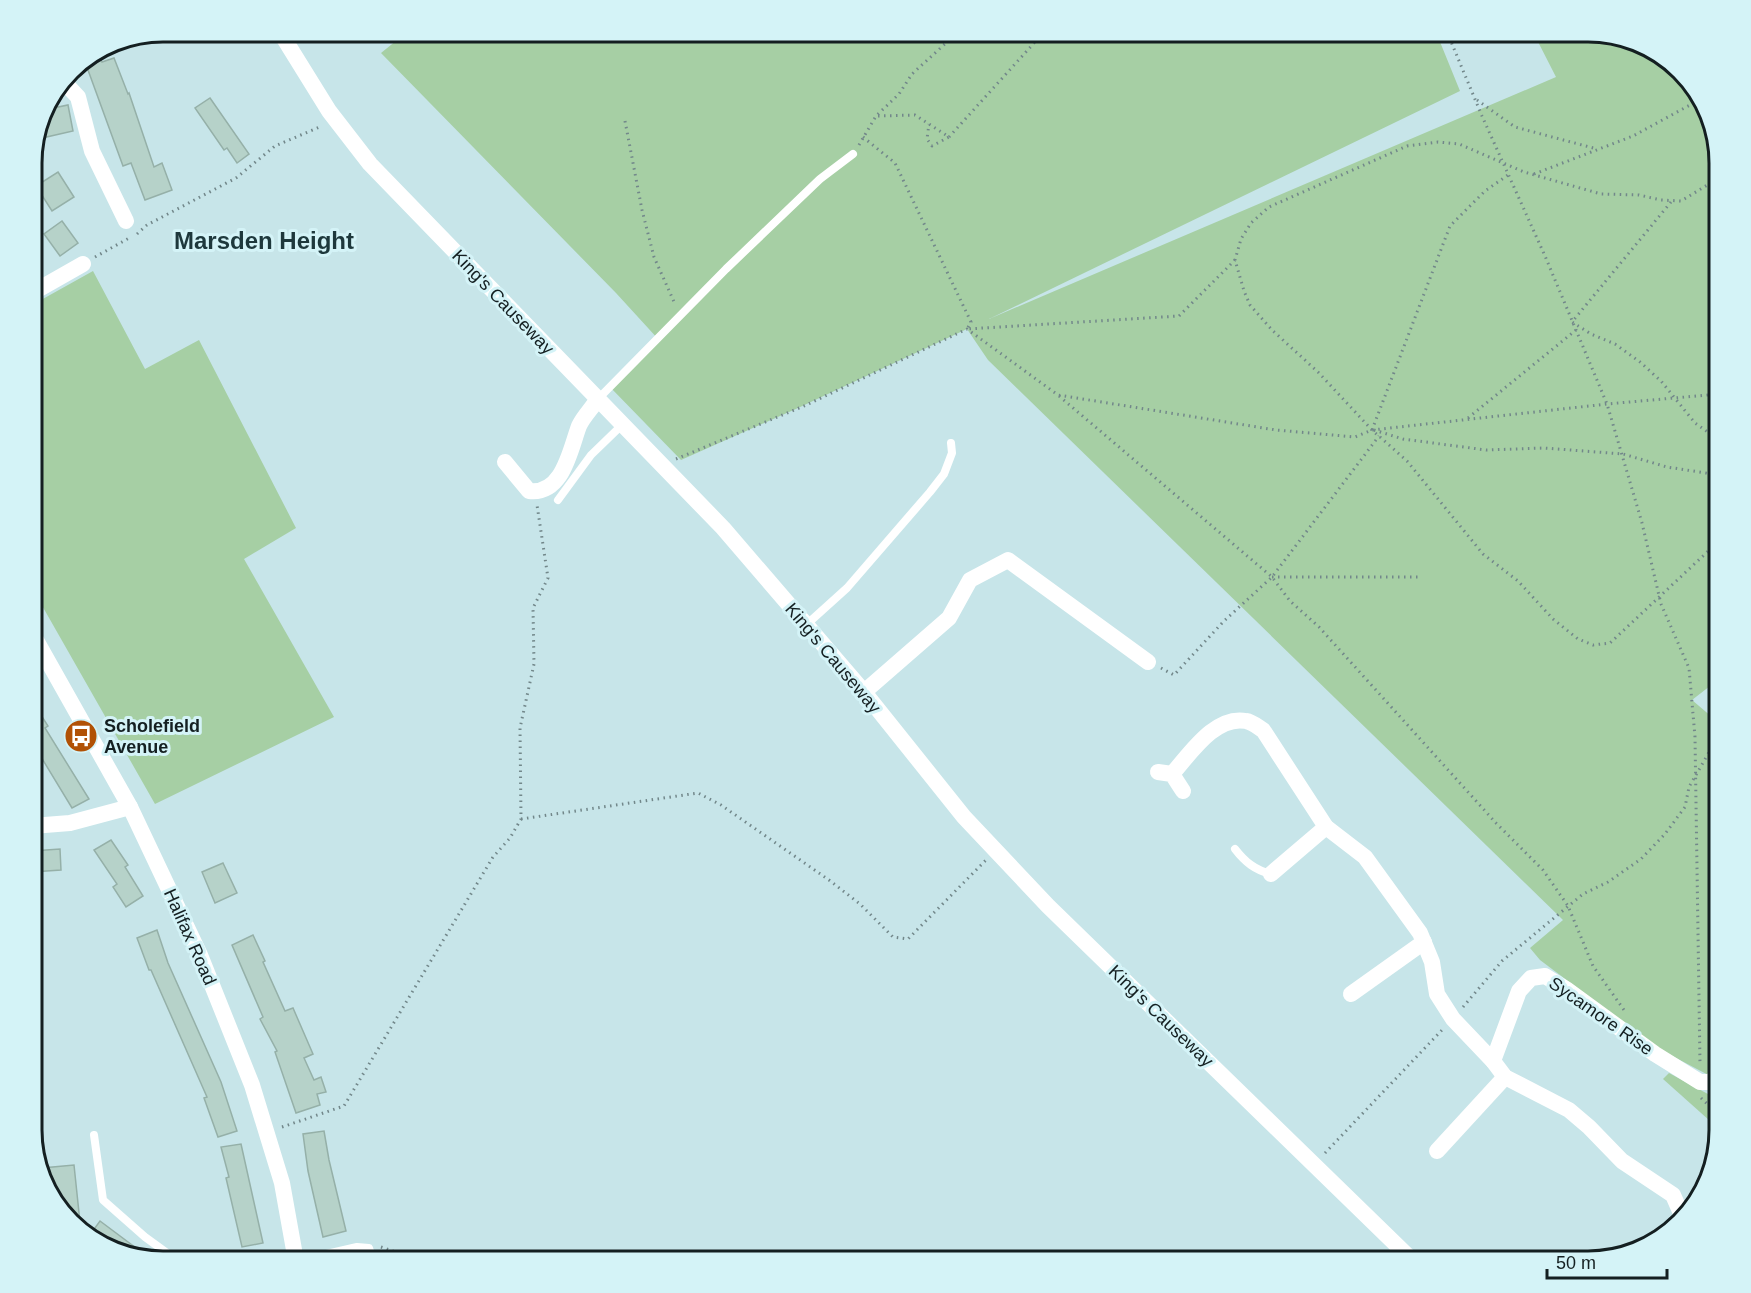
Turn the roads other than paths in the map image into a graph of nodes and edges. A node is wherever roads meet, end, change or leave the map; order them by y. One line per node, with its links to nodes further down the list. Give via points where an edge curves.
1 (285, 42): 7 (street, King's Causeway, via 370,164)
2 (69, 87): 4 (street, via 78,97 92,151)
3 (853, 154): 7 (lane, via 820,179 726,269)
4 (126, 221)
5 (83, 264): 6 (street)
6 (42, 287)
7 (598, 399): 8 (street, King's Causeway); 10 (street, via 580,424 569,461 553,483 539,492 529,491)
8 (624, 424): 11 (lane, via 591,455); 12 (street, King's Causeway, via 723,528)
9 (951, 443): 12 (lane, via 952,453 944,474 847,588)
10 (505, 462)
11 (558, 500)
12 (806, 625): 15 (street, King's Causeway)
13 (42, 651): 17 (street, Halifax Road)
14 (1148, 662): 15 (street, via 1008,560 970,580 949,618)
15 (864, 692): 34 (street, King's Causeway, via 964,817 1048,906)
16 (1183, 791): 19 (street, via 1165,773 1209,733 1229,721 1247,721 1263,730)
17 (130, 807): 18 (street, via 70,824); 31 (street, Halifax Road, via 200,956 252,1085 282,1183)
18 (42, 825)
19 (1326, 827): 21 (street); 22 (street, via 1365,857)
20 (1235, 849): 21 (lane, via 1244,860)
21 (1271, 874)
22 (1424, 942): 23 (street); 24 (street, via 1437,994 1453,1019)
23 (1351, 994)
24 (1493, 1061): 25 (street); 26 (street, Sycamore Rise, via 1519,991 1531,978 1545,976 1655,1054 1700,1082)
25 (1505, 1077): 28 (street); 29 (street, via 1569,1110 1622,1161 1673,1195)
26 (1709, 1082)
27 (94, 1135): 30 (lane, via 103,1200)
28 (1437, 1151)
29 (1679, 1210)
30 (163, 1251)
31 (295, 1251)
32 (337, 1251): 33 (lane, via 357,1247)
33 (370, 1251)
34 (1402, 1251)

